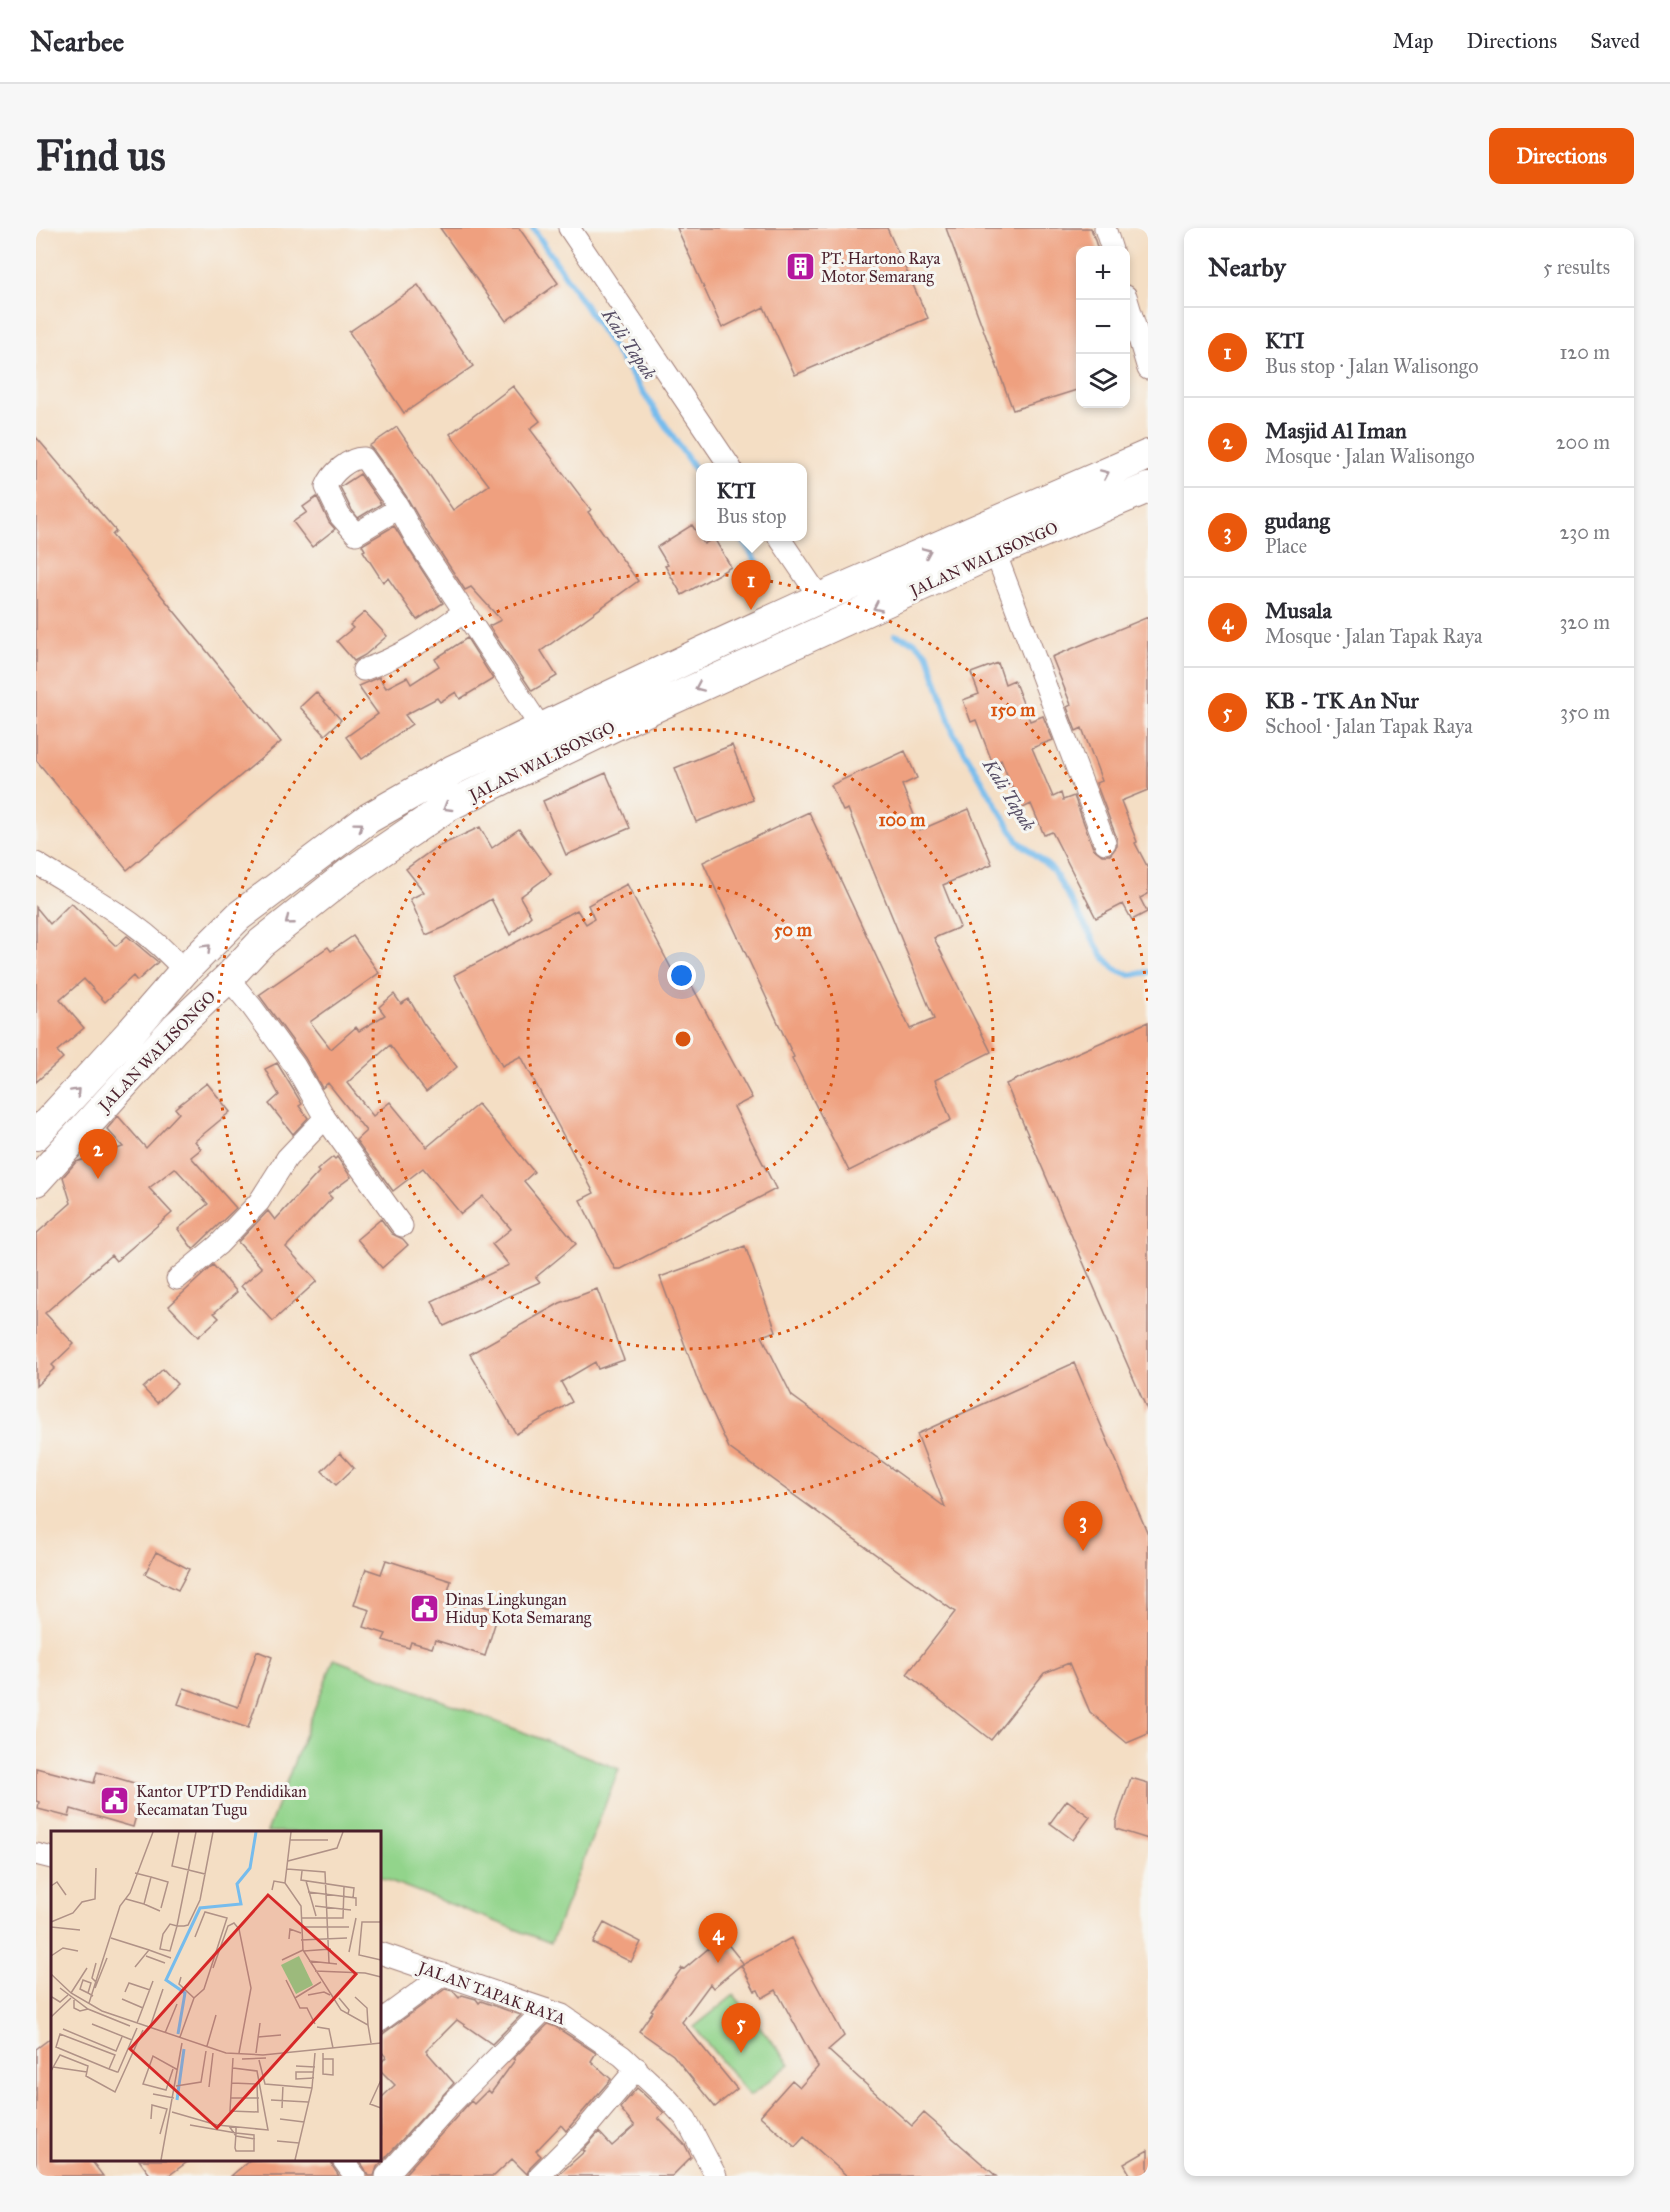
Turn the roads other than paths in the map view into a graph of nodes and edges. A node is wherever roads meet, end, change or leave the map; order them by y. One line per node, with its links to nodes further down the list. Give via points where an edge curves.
1 (569, 228): 7 (street)
2 (1105, 228): 3 (street)
3 (1111, 246)
4 (1126, 300): 5 (street)
5 (1148, 369)
6 (1148, 455): 12 (highway, JALAN WALISONGO, one-way to 6)
7 (728, 463)
8 (1148, 488): 11 (highway, JALAN WALISONGO)
9 (399, 508): 13 (street)
10 (781, 541): 12 (street)
11 (995, 552): 16 (street); 19 (highway, JALAN WALISONGO, one-way to 19, via 448,806 348,874 261,943)
12 (820, 598): 15 (highway, JALAN WALISONGO)
13 (465, 612): 14 (street, via 415,648); 15 (street)
14 (363, 670)
15 (542, 728): 18 (highway, JALAN WALISONGO, one-way to 15, via 239,916 369,818 453,770)
16 (1105, 843)
17 (36, 863): 18 (street, via 134,923)
18 (184, 971): 21 (highway, JALAN WALISONGO, one-way to 18)
19 (228, 978): 20 (street, via 295,1066); 22 (highway, JALAN WALISONGO, via 175,1028)
20 (325, 1118): 23 (street); 24 (street, via 287,1158 259,1202 218,1245)
21 (36, 1135)
22 (36, 1181)
23 (402, 1226)
24 (177, 1279)
25 (36, 1854): 26 (street)
26 (51, 1858)
27 (381, 1953): 28 (street, JALAN TAPAK RAYA)
28 (444, 1974): 29 (street, JALAN TAPAK RAYA); 30 (street)
29 (545, 2009): 31 (street, JALAN TAPAK RAYA, via 562,2015); 35 (street)
30 (381, 2020)
31 (637, 2067): 33 (street, JALAN TAPAK RAYA, via 686,2119); 36 (street, via 583,2132)
32 (344, 2161): 34 (street)
33 (711, 2175)
34 (355, 2176)
35 (386, 2176)
36 (539, 2176)

